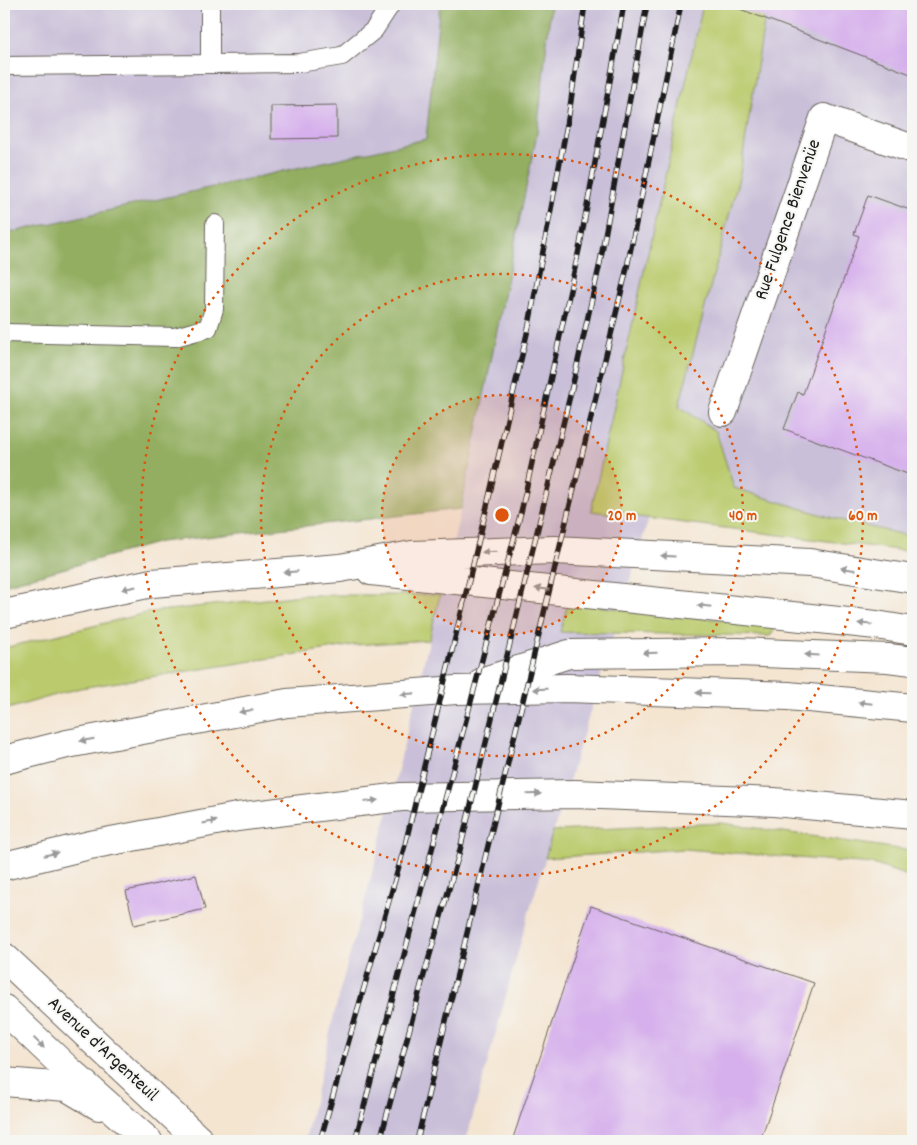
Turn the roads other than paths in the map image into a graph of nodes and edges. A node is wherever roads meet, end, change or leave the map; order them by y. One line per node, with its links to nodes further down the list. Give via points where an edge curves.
1 (210, 4): 3 (lane)
2 (391, 4): 3 (lane, via 374,30 342,56 299,63)
3 (210, 64): 4 (lane)
4 (4, 66)
5 (913, 149): 8 (main road, Rue Fulgence Bienvenüe, via 824,118)
6 (215, 224): 7 (lane, via 214,310 208,328 175,337)
7 (4, 333)
8 (723, 412)
9 (340, 568): 10 (main road, one-way to 9, via 810,563 555,550 412,555); 11 (main road, one-way to 11, via 152,583); 12 (main road, one-way to 9)
10 (913, 579)
11 (4, 614)
12 (913, 631)
13 (913, 661): 14 (main road, one-way to 14, via 738,652 569,654)
14 (456, 690): 15 (main road, one-way to 14, via 788,696 567,688); 16 (main road, one-way to 16, via 288,703 67,744)
15 (913, 708)
16 (4, 760)
17 (913, 815): 18 (main road, one-way to 17, via 90,845 237,817 401,797 575,794 774,802)
18 (4, 866)
19 (5, 960): 24 (main road, Avenue d'Argenteuil)
20 (4, 1009): 22 (main road, one-way to 22)
21 (4, 1082): 22 (main road, via 67,1087)
22 (127, 1122): 23 (main road)
23 (148, 1141)
24 (200, 1141)

